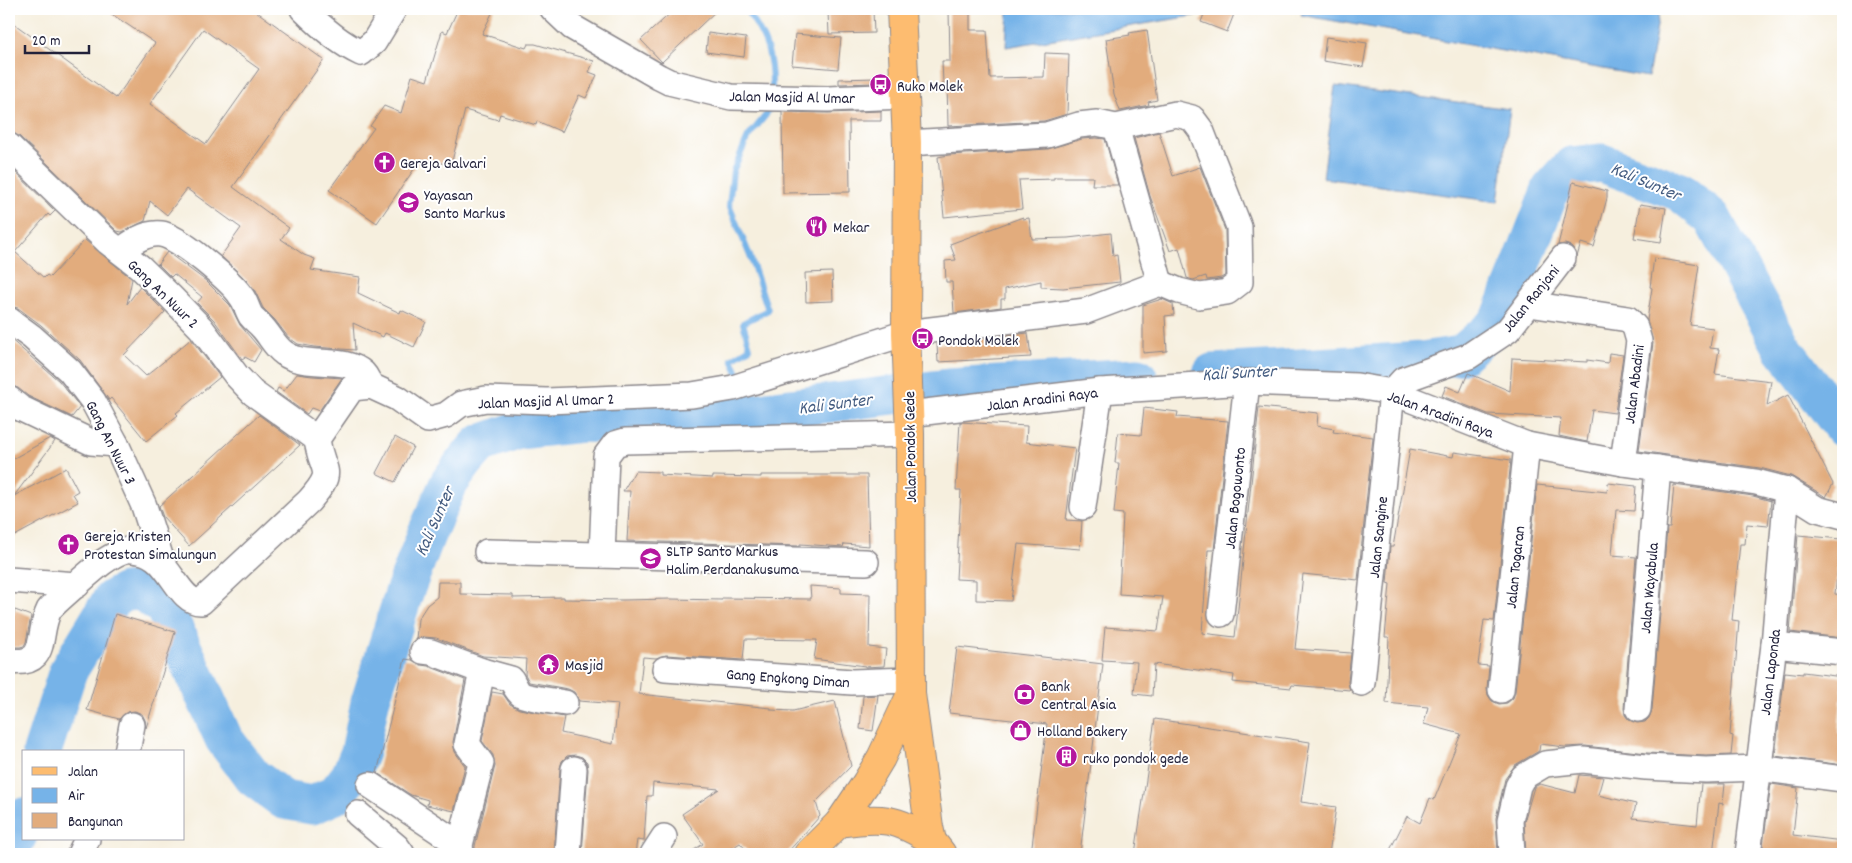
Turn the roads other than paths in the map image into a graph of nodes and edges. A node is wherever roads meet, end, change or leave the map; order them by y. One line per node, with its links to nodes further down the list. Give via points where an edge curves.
1 (303, 9): 2 (street, via 319,26 361,53 374,42)
2 (394, 9)
3 (553, 9): 5 (street, Jalan Masjid Al Umar, via 572,26 669,82 731,97)
4 (901, 9): 5 (main road, Jalan Pondok Gede)
5 (904, 96): 7 (main road, Jalan Pondok Gede)
6 (1116, 127): 7 (street, via 1097,123 1047,135); 11 (street); 11 (street, via 1176,114 1192,118 1201,130 1239,227 1240,282 1227,292 1199,296)
7 (907, 143): 14 (main road, Jalan Pondok Gede)
8 (9, 146): 9 (street, Gang An Nuur 2)
9 (120, 251): 16 (street, via 151,234 162,234 180,242 232,284 252,317 285,354 297,359 355,367 365,374); 21 (street, Gang An Nuur 2, via 201,328 253,393)
10 (1563, 258): 12 (street, Jalan Ranjani)
11 (1160, 283): 14 (street, Jalan Masjid Al Umar 2, via 1086,311)
12 (1529, 304): 18 (street, Jalan Ranjani, via 1508,330 1469,356 1403,380); 24 (street, Jalan Abadini, via 1628,319 1635,327 1639,341)
13 (9, 320): 22 (street, Gang An Nuur 3, via 70,371 93,401)
14 (906, 333): 16 (street, Jalan Masjid Al Umar 2, via 769,378 692,395 547,401 486,398 461,404 446,415 428,420 397,398); 20 (main road, Jalan Pondok Gede)
15 (1247, 382): 17 (street, Jalan Aradini Raya); 18 (street, Jalan Aradini Raya, via 1357,386); 35 (street, Jalan Bogowonto)
16 (370, 386): 21 (street, via 352,388)
17 (1100, 391): 20 (street, Jalan Aradini Raya); 27 (street)
18 (1392, 392): 23 (street, Jalan Aradini Raya); 42 (street, Jalan Sangine)
19 (9, 399): 22 (street, via 20,408 91,442)
20 (909, 416): 30 (street, Jalan Aradini Raya, via 615,444 606,456); 43 (main road, Jalan Pondok Gede)
21 (317, 439): 32 (street, via 326,465 323,485 201,602 191,600)
22 (116, 444): 32 (street, Gang An Nuur 3, via 144,506)
23 (1527, 445): 24 (street, Jalan Aradini Raya); 44 (street, Jalan Togaran)
24 (1623, 463): 25 (street, Jalan Aradini Raya)
25 (1658, 468): 26 (street, Jalan Aradini Raya, via 1756,482); 46 (street, Jalan Wayabula)
26 (1787, 490): 28 (street, Jalan Aradini Raya, via 1817,509); 36 (street, Jalan Laponda)
27 (1083, 507)
28 (1843, 516)
29 (487, 552): 30 (street)
30 (602, 555): 31 (street)
31 (866, 562)
32 (163, 565): 34 (street, via 146,552 128,550 103,562)
33 (9, 580): 34 (street)
34 (77, 585): 39 (street, via 50,609 39,650 31,660)
35 (1221, 614)
36 (1774, 646): 38 (street); 49 (street, Jalan Laponda)
37 (423, 651): 41 (street)
38 (1843, 652)
39 (9, 662)
40 (665, 669): 43 (street, Gang Engkong Diman)
41 (482, 671): 45 (street, via 510,679 520,695 526,698); 57 (street, via 467,744 481,763)
42 (1362, 683)
43 (911, 687): 54 (main road, Jalan Pondok Gede, via 881,758); 56 (main road)
44 (1501, 690)
45 (565, 703)
46 (1638, 709)
47 (132, 724): 48 (street)
48 (127, 750)
49 (1757, 768): 51 (street); 62 (street, via 1706,770 1583,760 1545,764 1523,777 1518,786 1510,821); 63 (street, Jalan Laponda)
50 (574, 769): 60 (street)
51 (1843, 779)
52 (370, 785): 57 (street)
53 (358, 814): 59 (street)
54 (839, 823): 56 (main road, via 889,820 912,828); 61 (main road, Jalan Pondok Gede)
55 (87, 840): 58 (street)
56 (937, 848)
57 (460, 849)
58 (80, 854)
59 (402, 854)
60 (568, 854)
61 (808, 854)
62 (1512, 854)
63 (1748, 854)

